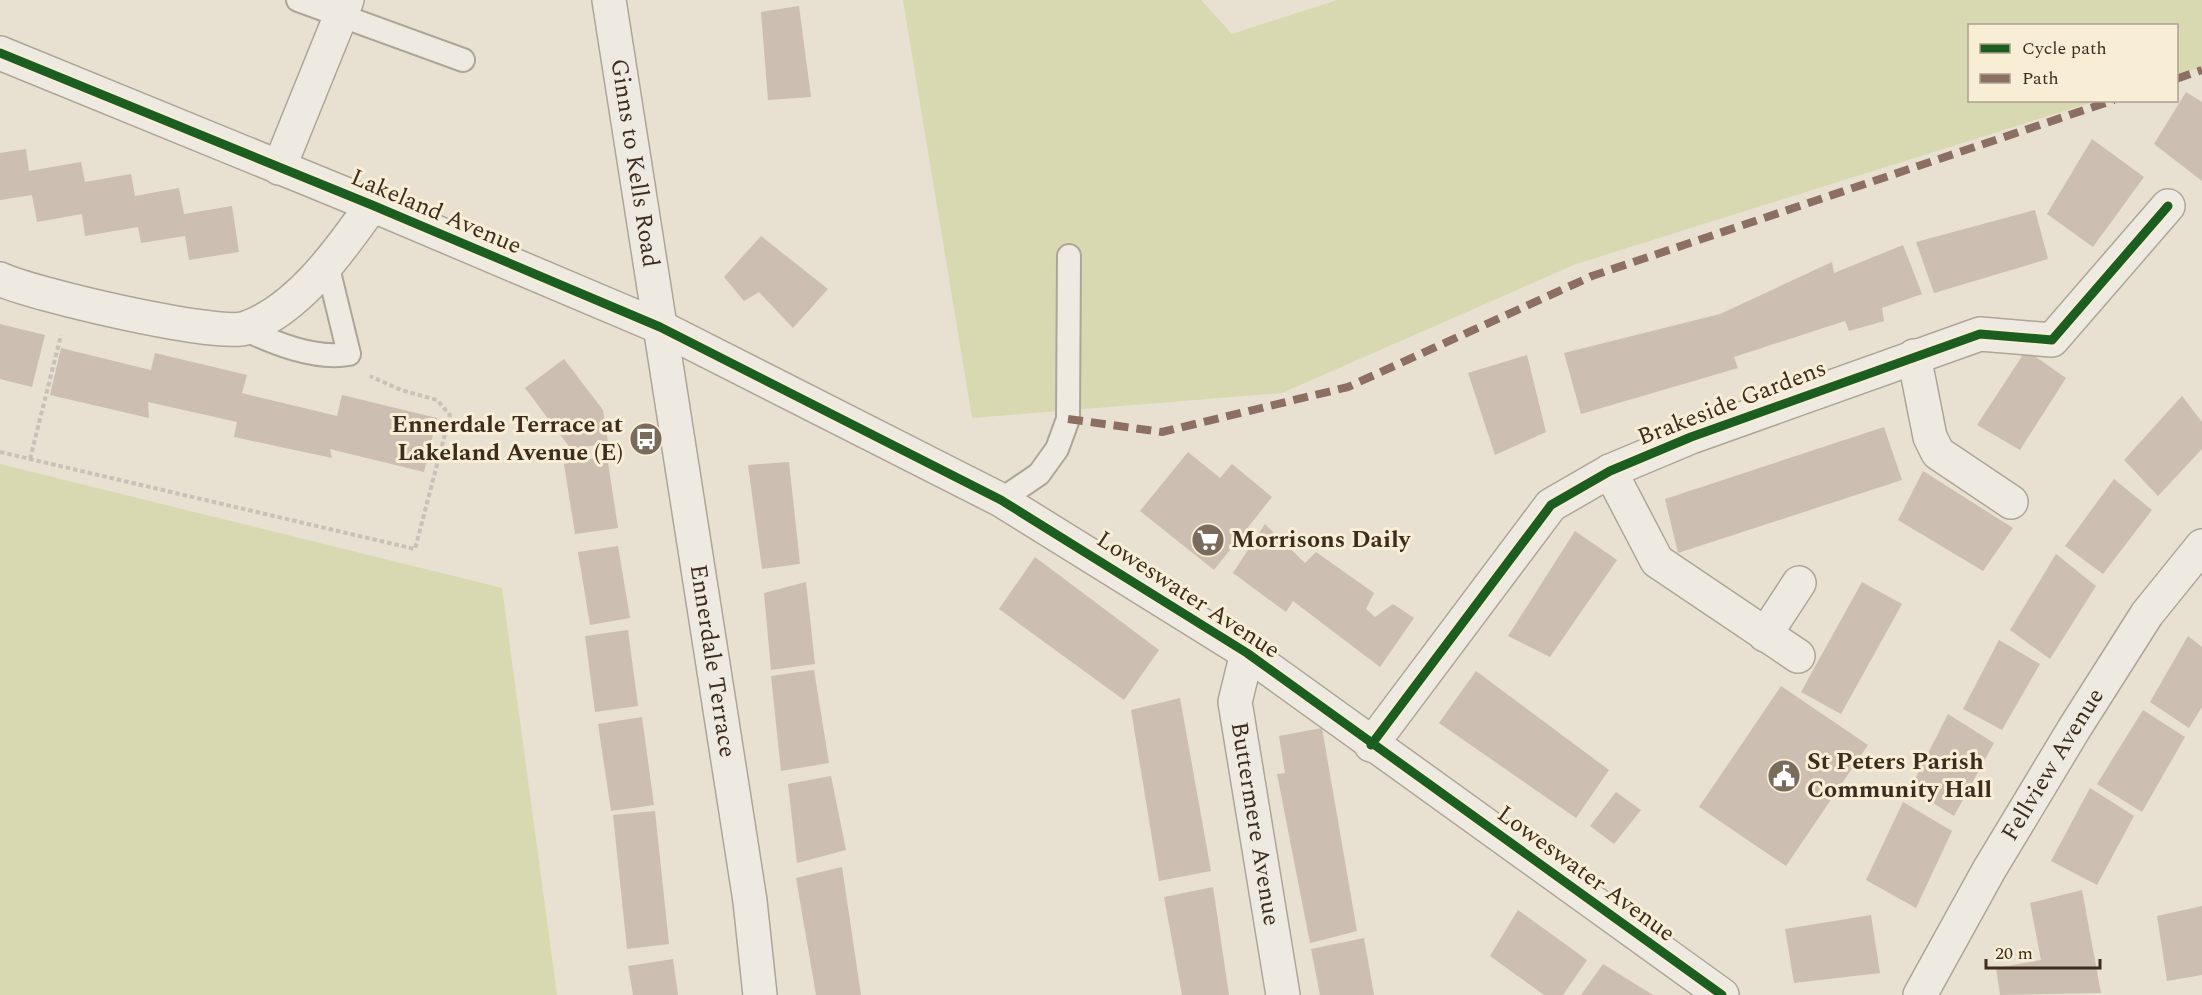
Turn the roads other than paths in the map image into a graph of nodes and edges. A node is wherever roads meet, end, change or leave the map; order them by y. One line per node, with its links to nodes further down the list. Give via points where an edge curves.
1 (298, 0): 3 (lane)
2 (609, 0): 12 (street, Ginns to Kells Road)
3 (344, 8): 5 (lane); 6 (street)
4 (0, 53): 6 (street, Lakeland Avenue)
5 (462, 60)
6 (279, 168): 7 (street, Lakeland Avenue)
7 (372, 205): 10 (street); 12 (street, Lakeland Avenue)
8 (2168, 206): 14 (street, Brakeside Gardens, via 2052,340 1980,334)
9 (1069, 256): 17 (lane, via 1068,419 1057,449 1039,474)
10 (328, 268): 13 (street, via 273,314); 13 (lane, via 349,354 334,357 271,342)
11 (0, 279): 13 (street, via 136,316)
12 (660, 327): 15 (street, Lakeland Avenue); 25 (street, Ennerdale Terrace, via 750,901)
13 (244, 329)
14 (1914, 356): 16 (street, Brakeside Gardens, via 1691,437); 18 (street, via 1930,437 1938,453)
15 (850, 422): 17 (street, Loweswater Avenue)
16 (1610, 471): 21 (street, via 1657,561); 24 (street, Brakeside Gardens, via 1551,505)
17 (1001, 500): 22 (street, Loweswater Avenue)
18 (2011, 502)
19 (2202, 546): 28 (street, Fellview Avenue, via 2147,614 2080,720 1989,870)
20 (1799, 583): 21 (street)
21 (1766, 635): 23 (street)
22 (1247, 653): 24 (street, Loweswater Avenue); 26 (street, Buttermere Avenue, via 1235,702)
23 (1798, 656)
24 (1371, 745): 27 (street, Loweswater Avenue)
25 (760, 995)
26 (1284, 995)
27 (1722, 995)
28 (1920, 995)

